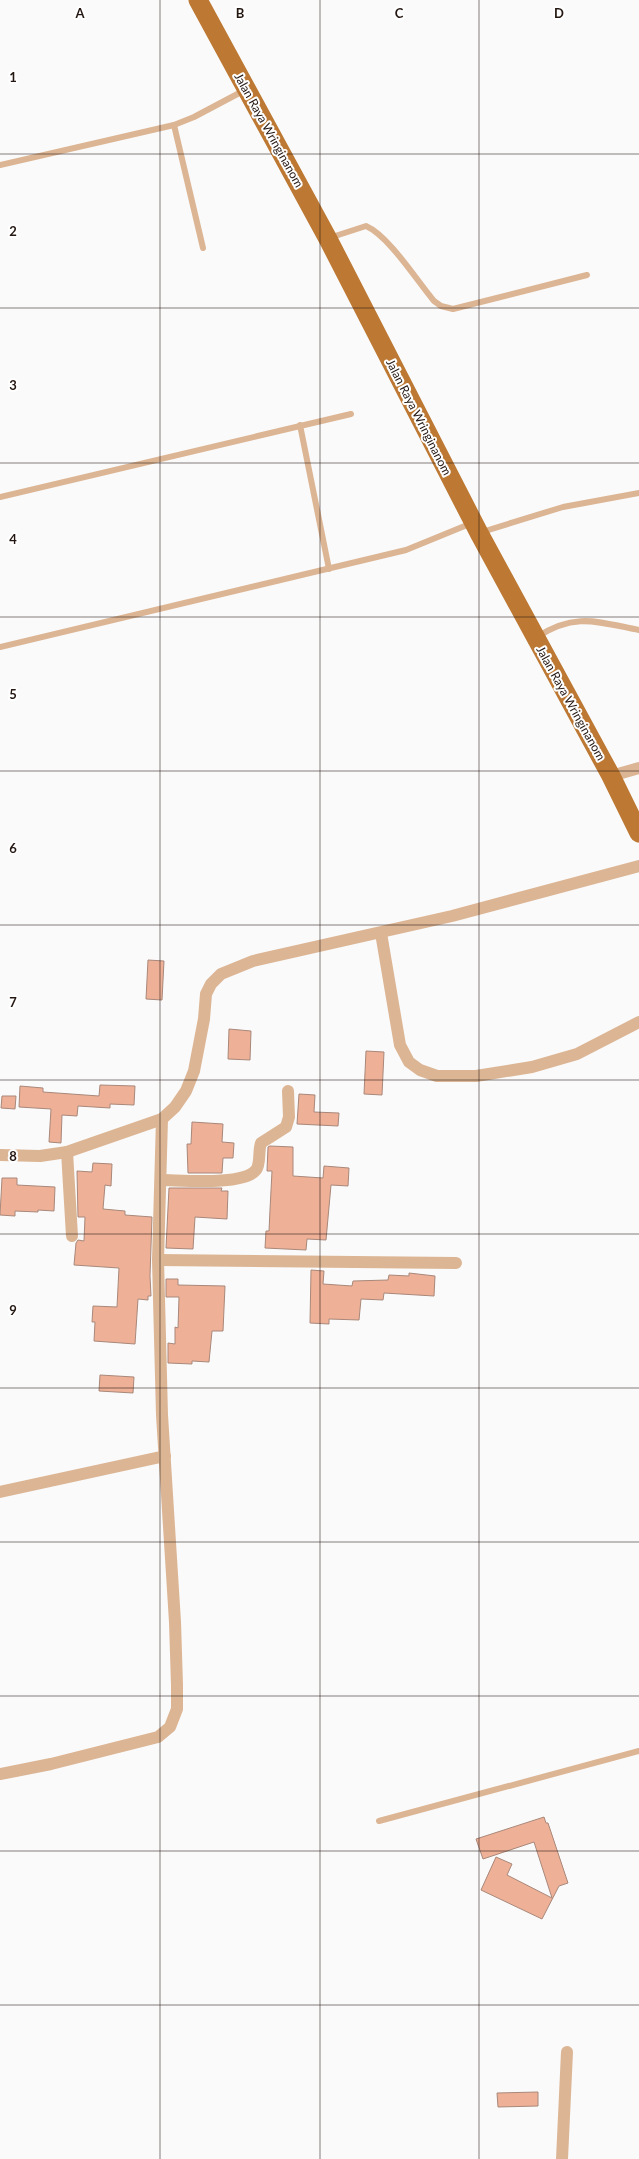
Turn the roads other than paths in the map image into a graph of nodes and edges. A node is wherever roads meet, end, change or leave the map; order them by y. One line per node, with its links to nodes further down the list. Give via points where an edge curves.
1 (198, 0): 2 (main road, Jalan Raya Wringinanom)
2 (247, 89): 3 (lane); 5 (main road, Jalan Raya Wringinanom)
3 (174, 125): 4 (lane); 6 (lane)
4 (0, 165)
5 (328, 239): 7 (lane, via 366,226 374,229 434,301 453,309); 12 (main road, Jalan Raya Wringinanom)
6 (203, 248)
7 (587, 275)
8 (351, 414): 9 (lane)
9 (300, 425): 11 (lane); 13 (lane)
10 (639, 493): 12 (lane, via 563,507)
11 (0, 497)
12 (476, 528): 13 (lane, via 446,535 419,547); 15 (main road, Jalan Raya Wringinanom)
13 (329, 568): 16 (lane)
14 (639, 630): 15 (lane, via 589,620 576,620 562,623)
15 (536, 638): 18 (main road, Jalan Raya Wringinanom)
16 (0, 647)
17 (639, 768): 18 (street)
18 (611, 776): 19 (main road, Jalan Raya Wringinanom)
19 (639, 833)
20 (639, 866): 21 (street)
21 (381, 933): 22 (street, via 400,1045 410,1062 420,1070 437,1076 476,1076 532,1067 576,1054); 24 (street, via 253,961 221,974 210,984 206,994 194,1071 186,1091 175,1107)
22 (639, 1022)
23 (288, 1091): 27 (street, via 289,1117 286,1127 261,1143 258,1166 252,1174 234,1180)
24 (162, 1119): 25 (street); 27 (street)
25 (67, 1152): 26 (street, via 40,1156); 28 (street)
26 (0, 1155)
27 (161, 1180): 29 (street)
28 (72, 1236)
29 (158, 1260): 30 (street); 31 (street)
30 (456, 1263)
31 (165, 1456): 32 (street); 34 (street, via 177,1685 177,1709 170,1727 158,1737 138,1743)
32 (0, 1492)
33 (639, 1751): 35 (lane)
34 (0, 1774)
35 (379, 1821)
36 (567, 2052): 37 (street)
37 (562, 2159)

